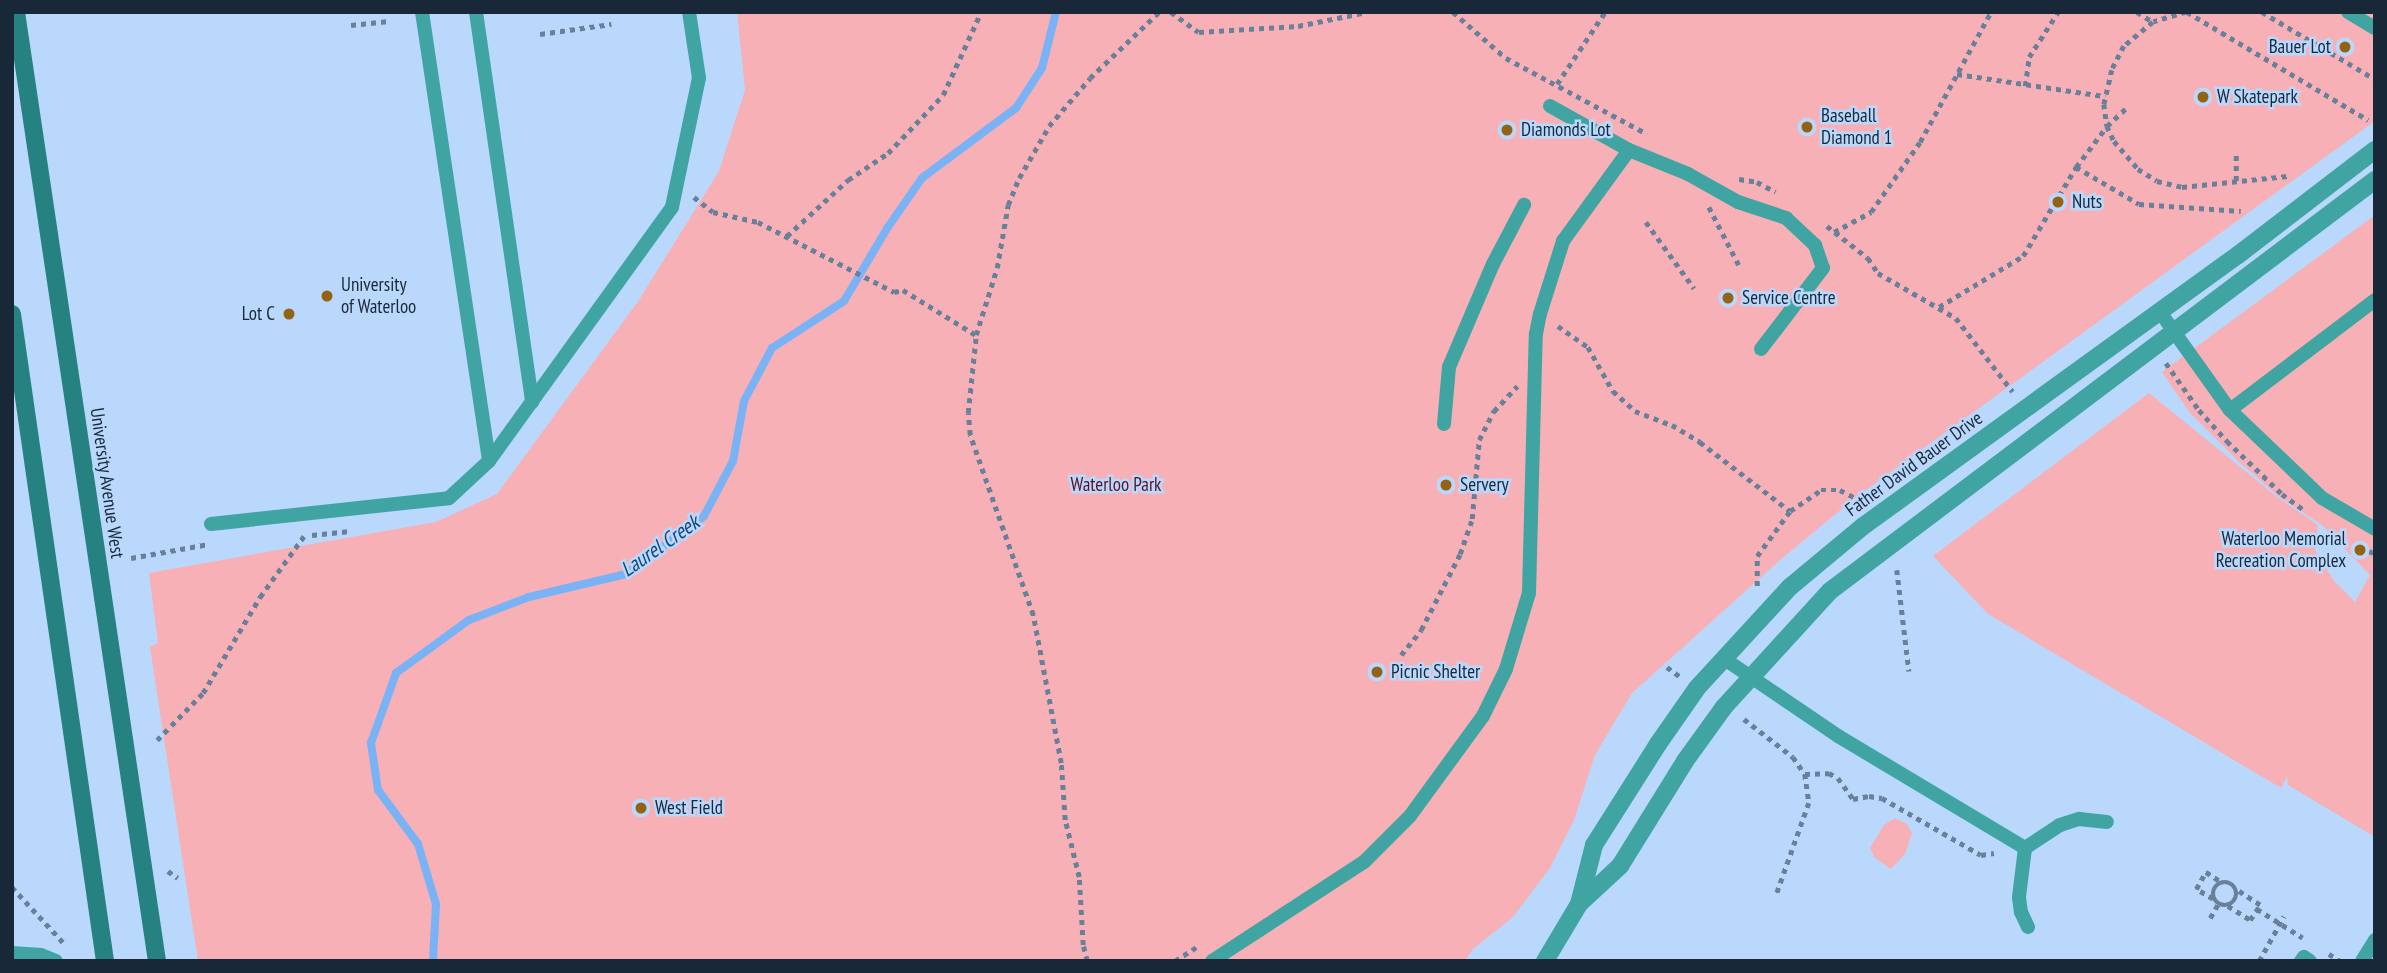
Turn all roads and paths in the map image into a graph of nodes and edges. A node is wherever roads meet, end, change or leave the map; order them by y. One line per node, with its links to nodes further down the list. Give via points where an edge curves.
1 (16, 12): 104 (main road, University Avenue West)
2 (422, 12): 63 (lane)
3 (476, 12): 59 (lane)
4 (689, 12): 40 (lane, via 699,78)
5 (981, 12): 44 (path, via 943,95 888,153 848,180)
6 (1159, 12): 53 (path, via 1090,78 1049,126 1019,178)
7 (1171, 12): 8 (path, via 1199,32 1298,26)
8 (1367, 12)
9 (1453, 12): 25 (path, via 1506,58)
10 (1605, 12): 25 (path)
11 (1991, 12): 23 (path)
12 (2058, 12): 26 (path, via 2029,57)
13 (2137, 12): 18 (path)
14 (2186, 12): 18 (path); 30 (path)
15 (2262, 12): 24 (path)
16 (2348, 12): 21 (lane)
17 (387, 21): 20 (path)
18 (2153, 22): 27 (path, via 2124,46)
19 (611, 24): 22 (path)
20 (351, 25)
21 (2375, 28)
22 (540, 34)
23 (1957, 74): 26 (path); 48 (path, via 1920,142 1871,212 1834,232 1868,258 1878,273)
24 (2375, 79)
25 (1557, 83): 28 (path)
26 (2025, 86): 27 (path)
27 (2105, 96): 31 (path)
28 (1550, 106): 32 (lane)
29 (2125, 109): 31 (path)
30 (2368, 120)
31 (2107, 126): 35 (path); 39 (path, via 2138,169 2157,181 2182,187)
32 (1629, 150): 37 (lane); 51 (lane, via 1563,241)
33 (2375, 150): 49 (street, Father David Bauer Drive)
34 (2236, 152): 39 (path)
35 (2076, 167): 42 (path, via 2139,204); 48 (path, via 2023,256)
36 (2287, 176): 39 (path)
37 (1700, 180): 45 (path); 54 (lane, via 1738,202 1786,218 1815,245 1823,268)
38 (2375, 180): 52 (street, Father David Bauer Drive)
39 (2236, 181)
40 (677, 183): 44 (path, via 713,212 758,222); 59 (lane, via 673,207)
41 (1524, 205): 62 (lane, via 1449,367)
42 (2241, 211)
43 (1646, 222): 46 (path)
44 (787, 236): 53 (path, via 894,292 903,290)
45 (1740, 267)
46 (1694, 288)
47 (2375, 300): 61 (lane)
48 (1939, 307): 60 (path, via 1956,318)
49 (2160, 312): 52 (lane); 60 (street, Father David Bauer Drive)
50 (12, 314): 103 (main road)
51 (1540, 314): 56 (lane); 65 (path, via 1588,347 1613,391 1635,411 1700,442)
52 (2175, 331): 61 (lane); 75 (street, Father David Bauer Drive, via 1830,591)
53 (976, 335): 105 (path, via 970,435 1033,615 1061,763 1065,820 1079,877)
54 (1761, 349)
55 (1519, 372): 57 (path)
56 (1535, 373): 57 (path); 107 (lane, via 1529,593 1506,669 1483,716 1410,816 1364,862)
57 (1518, 385): 58 (path); 71 (path, via 1494,411 1479,440 1472,519 1460,554 1421,630)
58 (1518, 398)
59 (532, 402): 63 (lane)
60 (2026, 410): 72 (street, Father David Bauer Drive, via 1829,553)
61 (2230, 410): 67 (lane, via 2322,498)
62 (1444, 424)
63 (489, 461): 66 (lane, via 449,498)
64 (1856, 498): 65 (path, via 1840,490 1821,491)
65 (1790, 511): 70 (path, via 1757,556)
66 (211, 524)
67 (2375, 528)
68 (304, 536): 78 (path, via 260,597 203,693)
69 (1897, 570): 74 (path)
70 (1757, 586)
71 (1401, 655)
72 (1723, 657): 75 (lane); 89 (street, Father David Bauer Drive, via 1658,744 1594,845)
73 (1667, 667): 76 (path)
74 (1909, 671)
75 (1750, 678): 81 (lane); 89 (street, Father David Bauer Drive, via 1685,761 1620,866)
76 (1684, 680)
77 (1744, 719): 79 (path, via 1793,757)
78 (158, 740)
79 (1805, 774): 81 (path, via 1829,774 1853,799 1882,798 1981,855); 87 (path, via 1809,803)
80 (2107, 822): 81 (lane, via 2079,820 2060,825)
81 (2025, 848): 95 (lane, via 2019,897)
82 (168, 871): 83 (path)
83 (178, 878)
84 (2223, 883): 86 (path); 88 (path, via 2215,888); 88 (path, via 2206,872 2196,889)
85 (12, 887): 99 (path)
86 (2236, 890): 90 (path, via 2236,898); 91 (path, via 2260,905)
87 (1777, 893)
88 (2216, 902): 90 (path); 93 (path)
89 (1579, 904): 108 (street, Father David Bauer Drive)
90 (2227, 906): 91 (path, via 2250,920)
91 (2257, 909): 94 (path)
92 (2284, 916): 94 (path)
93 (2210, 918)
94 (2280, 924): 98 (path); 109 (path)
95 (2028, 927)
96 (2375, 940): 113 (lane)
97 (1205, 942): 106 (path)
98 (2314, 945)
99 (67, 946)
100 (2325, 952): 112 (path)
101 (12, 953): 102 (lane)
102 (56, 961)
103 (105, 961)
104 (157, 961)
105 (1087, 961)
106 (1175, 961)
107 (1212, 961)
108 (1545, 961)
109 (2259, 961)
110 (2301, 961): 111 (lane, via 2304,957)
111 (2310, 961)
112 (2340, 961)
113 (2362, 961)

